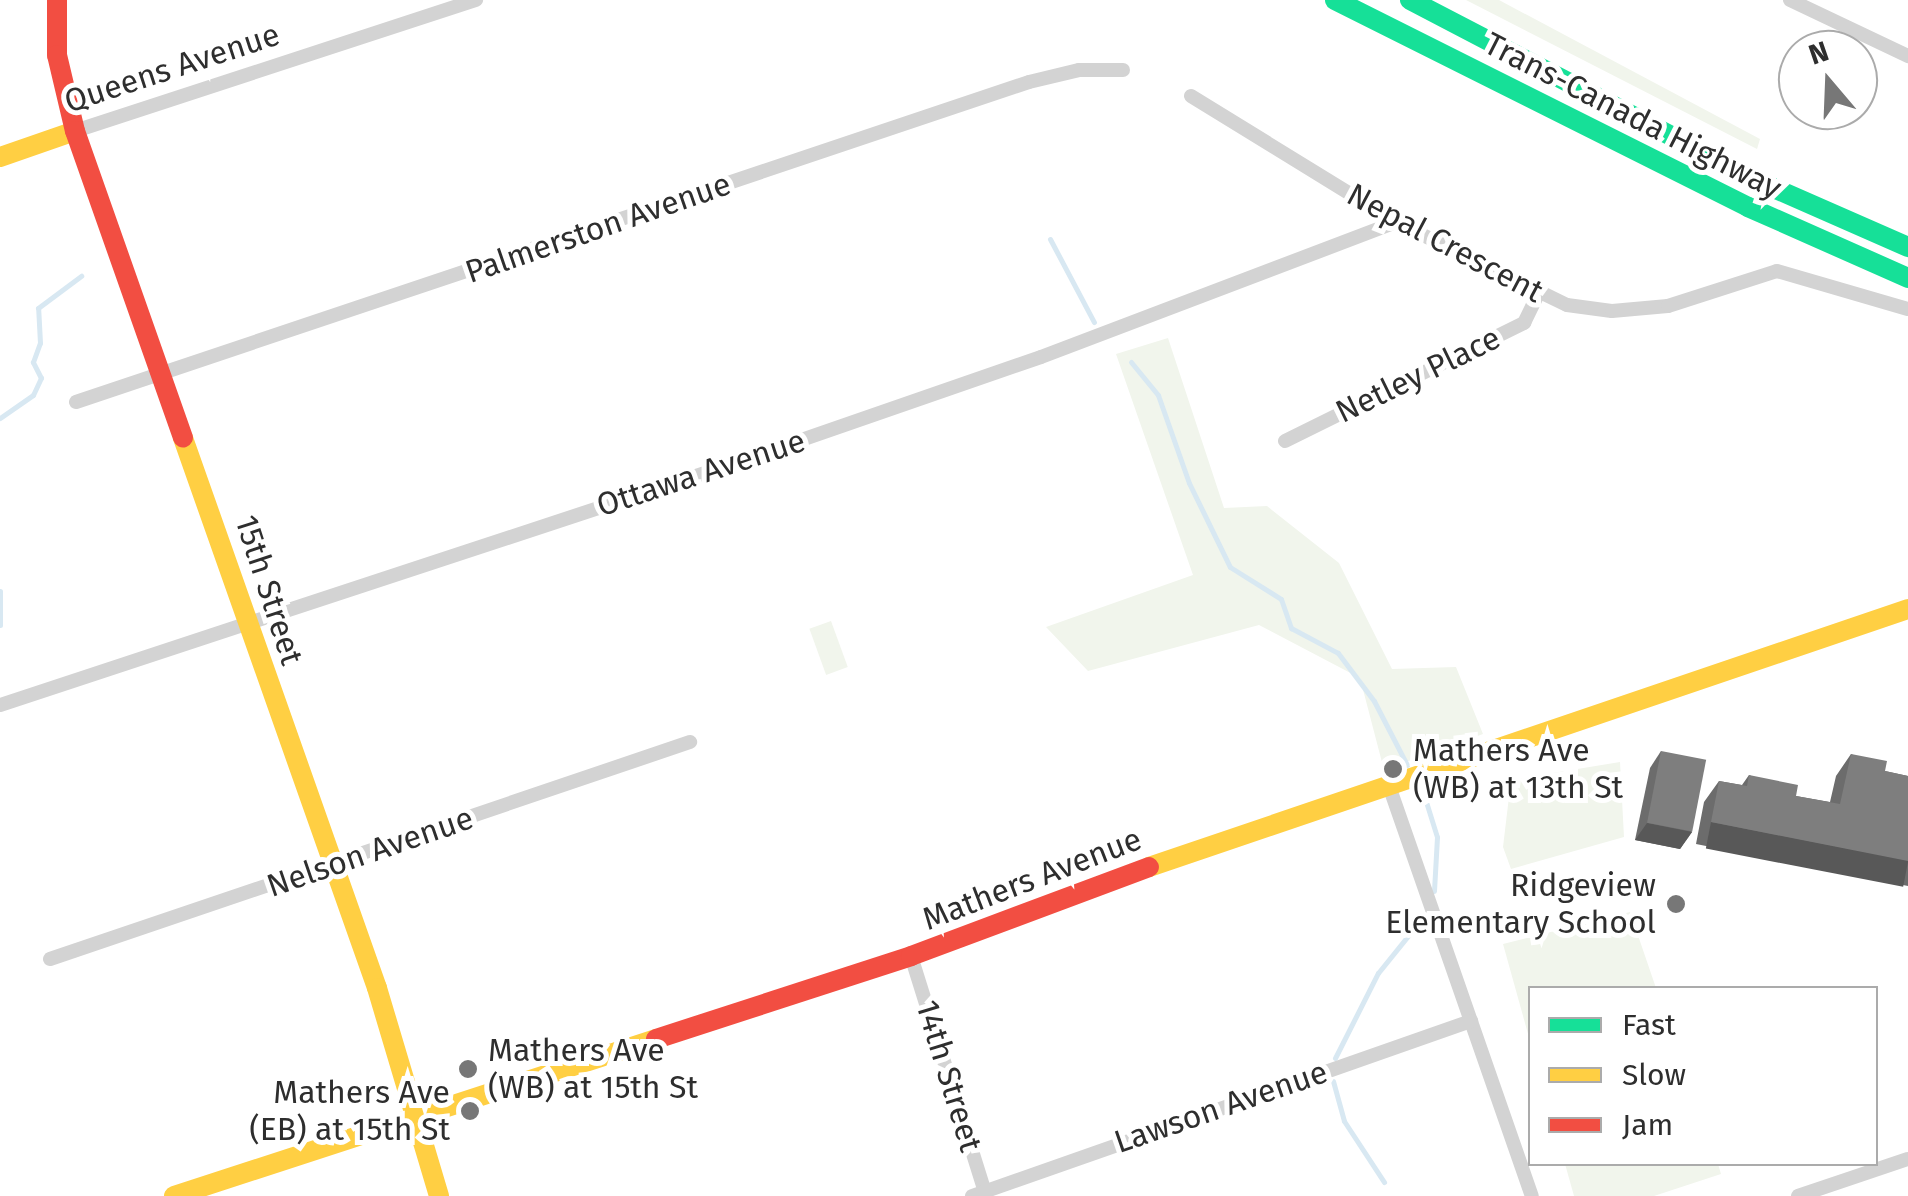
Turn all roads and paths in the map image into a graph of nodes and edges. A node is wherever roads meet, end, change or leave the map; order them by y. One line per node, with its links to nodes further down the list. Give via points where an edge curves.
1 (57, 0): 9 (main road, 15th Street, via 57,54)
2 (476, 0): 9 (street, Queens Avenue)
3 (1335, 0): 13 (main road, Trans-Canada Highway, via 1748,208)
4 (1410, 0): 12 (main road, Trans-Canada Highway, via 1760,182)
5 (1790, 0): 6 (street)
6 (1908, 56)
7 (1122, 70): 16 (street, Palmerston Avenue, via 1080,70 1029,82)
8 (1192, 96): 11 (street, Nepal Crescent)
9 (75, 131): 10 (main road, Queens Avenue); 16 (main road, 15th Street)
10 (0, 157)
11 (1396, 222): 14 (street, Nepal Crescent); 20 (street, Ottawa Avenue, via 1041,357)
12 (1908, 247)
13 (1908, 278)
14 (1536, 296): 15 (street, Nepal Crescent, via 1612,311 1668,306 1776,271); 18 (street, Netley Place, via 1524,323)
15 (1908, 309)
16 (164, 374): 17 (street, Palmerston Avenue); 20 (main road, 15th Street)
17 (76, 402)
18 (1284, 441)
19 (1908, 609): 23 (main road, Mathers Avenue)
20 (246, 622): 21 (street, Ottawa Avenue); 24 (main road, 15th Street)
21 (0, 705)
22 (690, 742): 24 (street, Nelson Avenue)
23 (1388, 783): 25 (main road, Mathers Avenue); 27 (street)
24 (330, 866): 26 (street, Nelson Avenue); 28 (main road, 15th Street, via 377,988)
25 (911, 956): 28 (main road, Mathers Avenue); 30 (street, 14th Street)
26 (50, 959)
27 (1471, 1021): 30 (street, Lawson Avenue); 33 (street)
28 (411, 1115): 31 (main road, Mathers Avenue); 32 (main road, 15th Street)
29 (1908, 1159): 34 (street)
30 (981, 1194)
31 (174, 1196)
32 (439, 1196)
33 (1532, 1196)
34 (1798, 1196)

